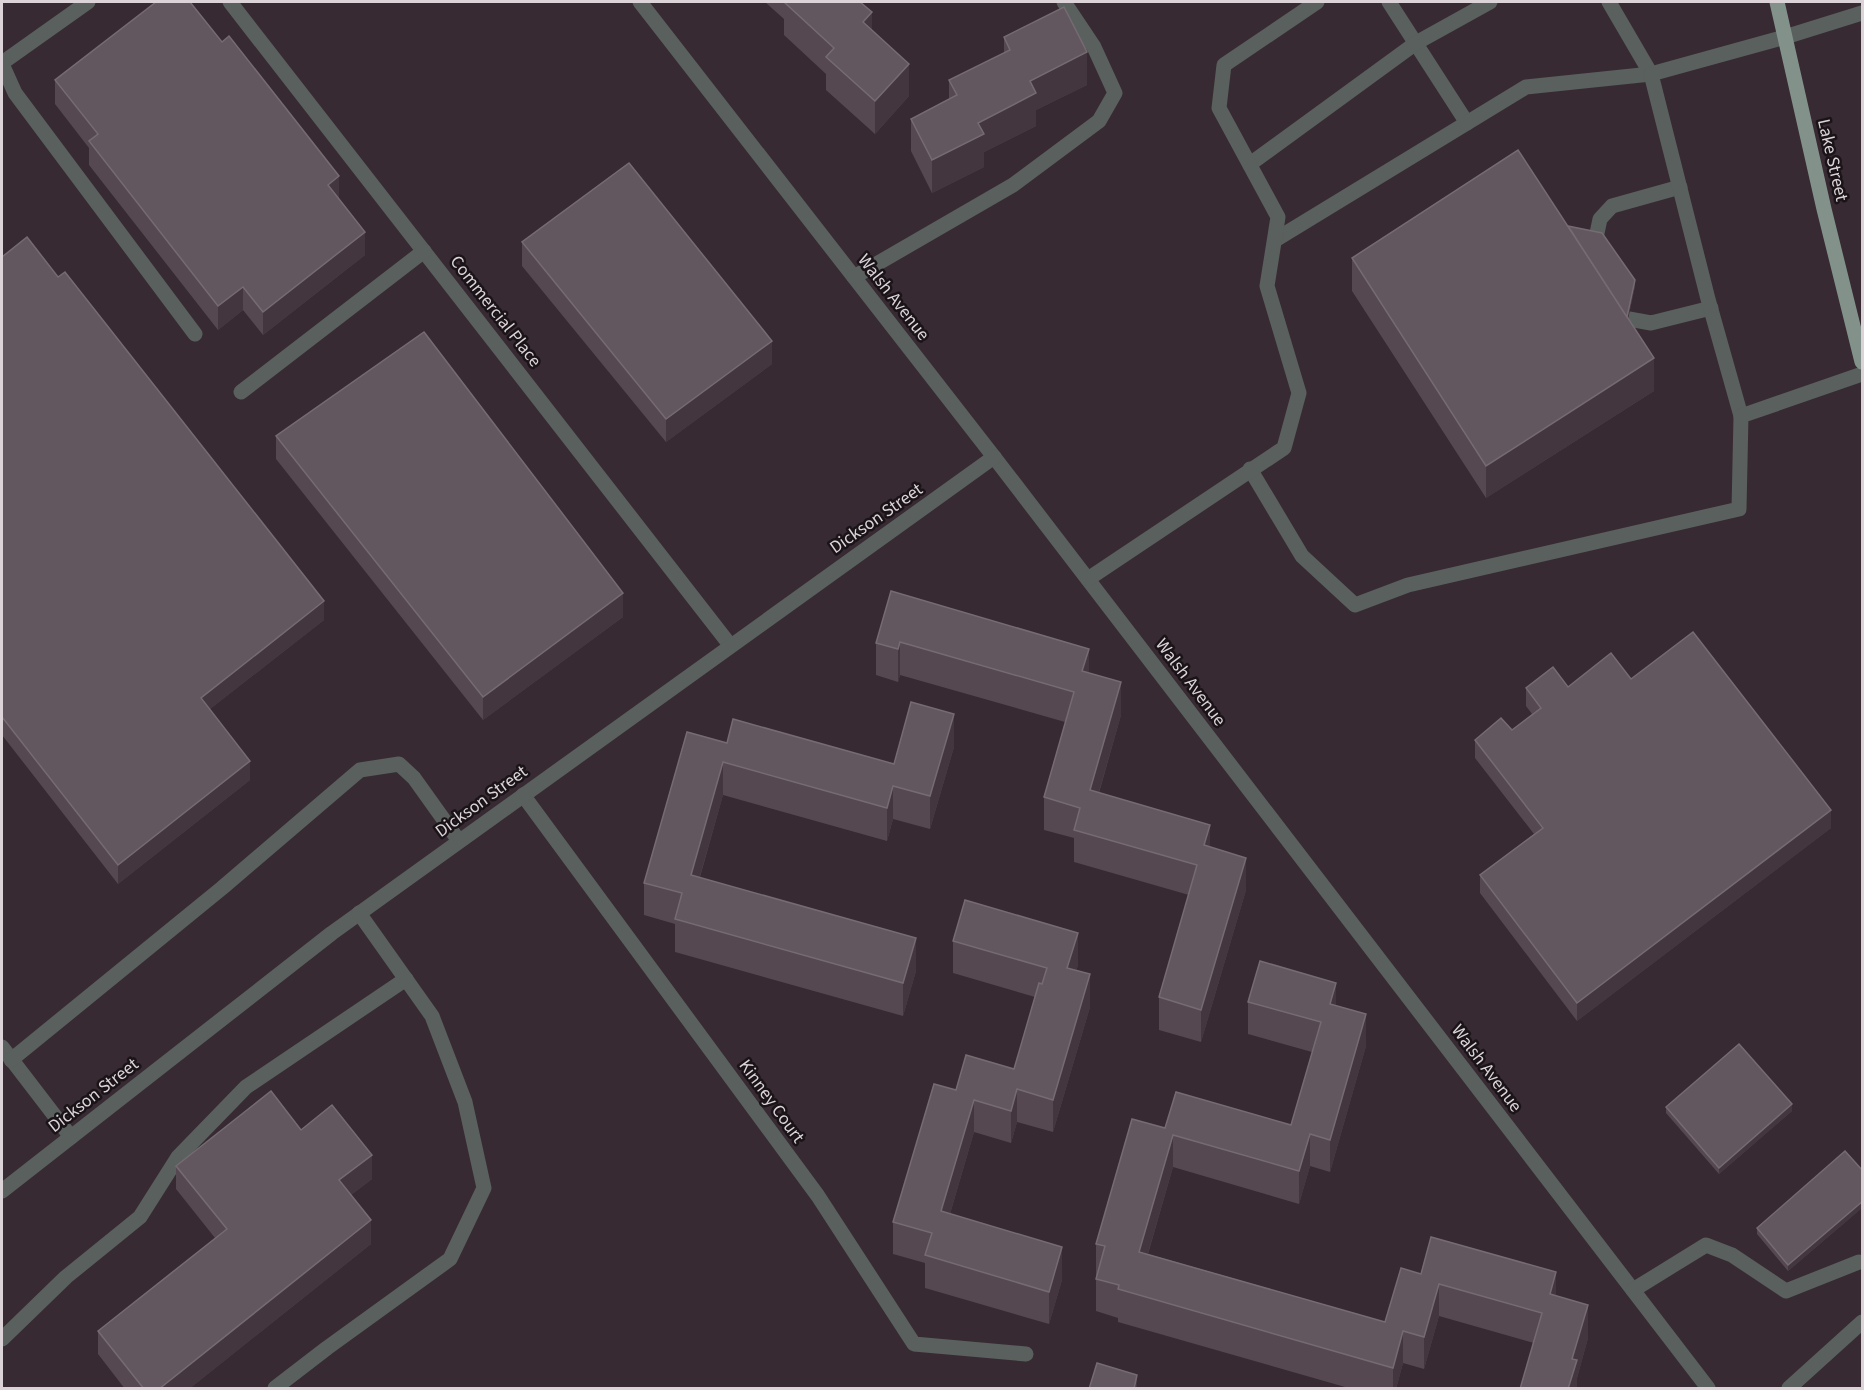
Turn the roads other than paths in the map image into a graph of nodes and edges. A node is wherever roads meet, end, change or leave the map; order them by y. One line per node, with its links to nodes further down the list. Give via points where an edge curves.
1 (88, 2): 13 (street)
2 (230, 2): 20 (street, Commercial Place)
3 (640, 2): 21 (street, Walsh Avenue)
4 (1064, 2): 21 (street, via 1094,47 1115,93 1099,121 1013,186)
5 (1317, 2): 16 (street, via 1224,64 1219,108)
6 (1389, 2): 12 (street)
7 (1490, 2): 12 (street)
8 (1609, 2): 14 (street)
9 (1777, 2): 11 (main road, Lake Street)
10 (1863, 14): 11 (street)
11 (1785, 37): 14 (street); 25 (main road, Lake Street)
12 (1416, 43): 15 (street); 16 (street)
13 (2, 63): 24 (street, via 15,93)
14 (1651, 74): 15 (street, via 1526,87); 17 (street)
15 (1467, 123): 19 (street)
16 (1250, 164): 19 (street, via 1278,217)
17 (1680, 187): 18 (street, via 1612,206 1599,219); 22 (street)
18 (1596, 238)
19 (1275, 240): 30 (street, via 1267,286 1299,393 1284,448)
20 (424, 251): 27 (street); 32 (street, Commercial Place)
21 (854, 277): 29 (street, Walsh Avenue)
22 (1711, 308): 23 (street, via 1651,323); 28 (street)
23 (1629, 319)
24 (195, 333)
25 (1863, 362)
26 (1863, 374): 28 (street)
27 (241, 392)
28 (1741, 416): 30 (street, via 1739,509 1407,585 1355,605 1302,556)
29 (994, 458): 31 (street, Walsh Avenue); 32 (street, Dickson Street)
30 (1250, 469): 31 (street)
31 (1088, 579): 42 (street, Walsh Avenue)
32 (730, 645): 33 (street, Dickson Street)
33 (523, 795): 34 (street, Dickson Street); 45 (street, Kinney Court, via 818,1196 914,1344)
34 (459, 841): 35 (street, Dickson Street); 38 (street, via 414,778 399,764 360,770)
35 (359, 913): 36 (street); 39 (street, Dickson Street)
36 (406, 979): 44 (street, via 246,1087 178,1157 140,1216); 46 (street, via 432,1016 465,1102 484,1188 450,1259)
37 (2, 1047): 38 (street)
38 (11, 1060): 39 (street)
39 (71, 1137): 40 (street, Dickson Street)
40 (2, 1191)
41 (1861, 1262): 42 (street, via 1786,1291 1732,1255 1706,1245)
42 (1633, 1290): 47 (street, Walsh Avenue)
43 (1863, 1322): 48 (street)
44 (2, 1339)
45 (1026, 1354)
46 (275, 1389)
47 (1708, 1389)
48 (1788, 1389)

